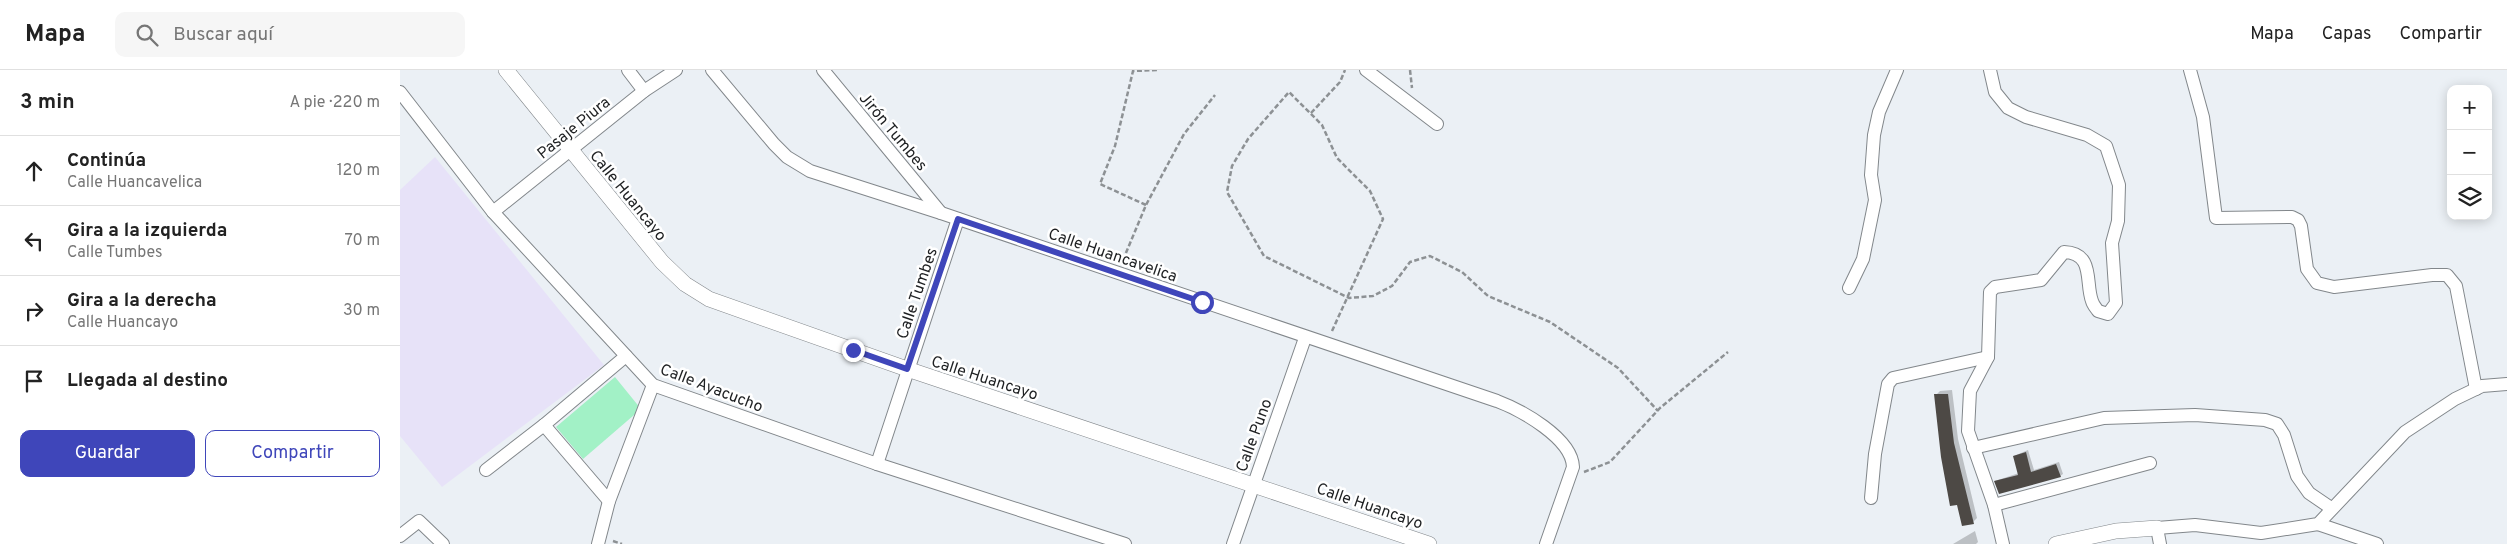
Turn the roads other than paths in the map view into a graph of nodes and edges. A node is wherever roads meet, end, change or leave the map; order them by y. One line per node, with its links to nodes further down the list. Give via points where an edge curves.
1 (506, 70): 13 (street, Calle Huancayo)
2 (628, 70): 10 (street)
3 (676, 70): 10 (street, Pasaje Piura)
4 (823, 70): 15 (street, Jirón Tumbes)
5 (1366, 70): 12 (street)
6 (1897, 70): 17 (street, via 1874,135 1871,175 1874,200 1863,259)
7 (1990, 70): 20 (street, via 1995,92 2008,108 2106,146 2119,185 2118,221 2112,243 2116,303 2112,309 2108,314 2098,311 2091,301 2090,278 2080,257 2073,252 2064,252 2041,280 1995,287 1990,292)
8 (2190, 70): 24 (street, via 2203,117 2216,218 2292,217 2298,220 2307,269 2317,283 2334,287 2447,275 2456,286)
9 (715, 71): 15 (street, Calle Huancavelica, via 774,144 795,162 818,174)
10 (644, 91): 13 (street, Pasaje Piura)
11 (400, 92): 14 (street, Calle Ayacucho)
12 (1437, 124)
13 (569, 150): 14 (street, Pasaje Piura); 21 (street, Calle Huancayo, via 648,246 692,290 708,299)
14 (493, 212): 19 (street, Calle Ayacucho)
15 (941, 213): 16 (street, Calle Huancavelica)
16 (958, 219): 18 (street, Calle Huancavelica); 21 (street, Calle Tumbes)
17 (1849, 288)
18 (1305, 338): 30 (street, Calle Puno); 43 (street, Calle Huancavelica, via 1509,405 1550,432 1568,450 1571,472)
19 (626, 356): 23 (street, Calle Ayacucho); 25 (street)
20 (1988, 357): 26 (street, via 1970,391 1968,431); 31 (street, via 1893,378 1888,384 1875,454)
21 (907, 369): 27 (street, Calle Tumbes); 30 (street, Calle Huancayo)
22 (2507, 384): 24 (street)
23 (653, 385): 27 (street, Calle Ayacucho); 32 (street)
24 (2476, 389): 34 (street, via 2405,432)
25 (544, 425): 29 (street); 32 (street)
26 (1973, 448): 33 (street); 34 (street, via 2104,418 2195,415 2265,420 2277,424 2284,435 2297,476 2309,493)
27 (877, 464): 40 (street, Calle Ayacucho)
28 (2150, 464): 33 (street)
29 (486, 470)
30 (1252, 484): 41 (street, Calle Puno); 42 (street, Calle Huancayo)
31 (1871, 498)
32 (609, 501): 39 (street)
33 (1994, 505): 44 (street)
34 (2331, 508): 35 (street)
35 (2318, 524): 36 (street, via 2261,533 2195,525); 47 (street)
36 (2157, 528): 45 (street, via 2116,531); 46 (street)
37 (400, 536): 38 (street, via 419,521)
38 (443, 544)
39 (598, 544)
40 (1125, 544)
41 (1233, 544)
42 (1429, 544)
43 (1546, 544)
44 (2003, 544)
45 (2056, 544)
46 (2160, 544)
47 (2377, 544)

